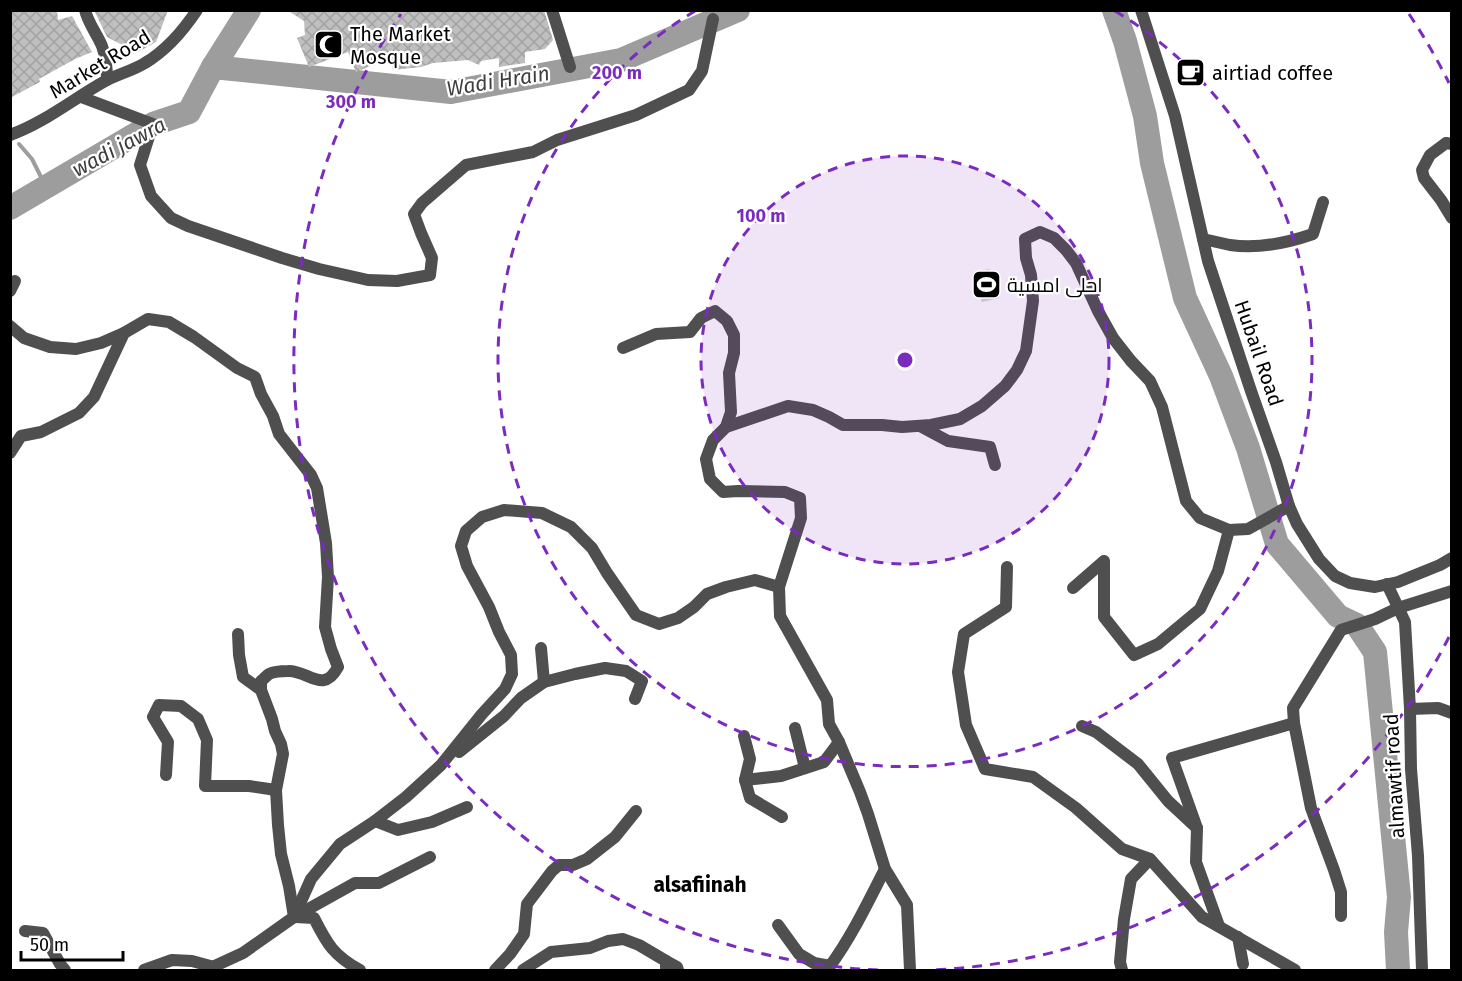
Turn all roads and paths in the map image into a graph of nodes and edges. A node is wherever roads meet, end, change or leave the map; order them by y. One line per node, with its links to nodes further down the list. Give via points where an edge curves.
1 (85, 10): 7 (street, via 102,48)
2 (197, 10): 7 (street, Market Road, via 173,42 145,63)
3 (552, 10): 6 (street)
4 (1141, 10): 13 (street, Hubail Road, via 1175,116)
5 (713, 19): 8 (street, via 702,71 689,90 636,115 557,140 533,152 466,165 414,214 432,258 430,275 397,281 368,280 319,269 171,218 151,196 140,165 153,124)
6 (570, 67)
7 (107, 80): 8 (street, Market Road)
8 (81, 97): 9 (street, Market Road, via 28,129)
9 (10, 135)
10 (1452, 144): 12 (street, via 1446,143 1430,154 1422,171)
11 (1323, 202): 13 (street, via 1313,234 1290,242 1232,245)
12 (1452, 218)
13 (1203, 238): 21 (street, Hubail Road)
14 (10, 326): 15 (street, via 24,338 41,344 76,349 101,344)
15 (124, 333): 19 (street, via 94,397 79,413 41,432 21,436); 33 (street, via 148,319 168,322 255,378 279,434 317,488 326,543 325,627 338,667 326,680 317,681 289,670 268,674 261,681)
16 (623, 348): 18 (street, via 656,334 690,332 701,318 715,311 727,321 734,335 729,374 731,411)
17 (919, 426): 18 (street, via 843,425 813,410 788,406); 20 (street, via 948,441 990,447); 22 (street, via 968,415 1005,386 1017,370 1026,351 1033,301 1025,239 1040,232 1054,238 1076,263 1113,338 1150,381 1162,407 1186,501 1200,518)
18 (726, 427): 26 (street, via 713,440 706,459 710,479 723,492 785,492 800,498 801,518)
19 (10, 453)
20 (995, 465)
21 (1289, 506): 22 (street, via 1248,529); 25 (street, Hubail Road, via 1308,543 1335,576 1350,583)
22 (1229, 530): 27 (street, via 1218,571 1200,609 1158,644 1134,655 1104,617 1104,561)
23 (1452, 558): 25 (street, Hubail Road)
24 (1007, 567): 53 (street, via 1006,607 964,634 958,672 966,725 985,769 1033,777 1122,849)
25 (1387, 584): 29 (street, almawtif road)
26 (779, 587): 41 (street, via 780,616 827,700 829,724); 42 (street, via 754,580 726,587 707,594 678,618 659,624 636,615 592,548 571,527 542,513 504,510 482,517 466,531 461,546 511,655 512,674 505,689)
27 (1072, 588)
28 (1452, 591): 29 (street)
29 (1398, 608): 35 (street, almawtif road, via 1405,622); 37 (street, via 1341,630 1293,708)
30 (238, 634): 33 (street, via 243,677)
31 (541, 648): 32 (street)
32 (544, 682): 34 (street, via 605,668 626,671 642,681); 42 (street)
33 (261, 690): 46 (street, via 283,754)
34 (635, 699)
35 (1410, 709): 36 (street, via 1438,708); 73 (street, almawtif road)
36 (1452, 713)
37 (1294, 723): 51 (street, via 1172,758); 55 (street, via 1311,808 1341,892)
38 (1082, 726): 51 (street, via 1138,764 1168,801)
39 (795, 728): 43 (street)
40 (744, 736): 45 (street, via 750,759)
41 (839, 742): 43 (street, via 824,762); 54 (street)
42 (441, 765): 50 (street)
43 (805, 768): 45 (street, via 781,776)
44 (166, 775): 46 (street, via 168,742 153,717 159,705 181,706 198,719 207,740 205,786)
45 (745, 780): 49 (street, via 750,798)
46 (276, 790): 56 (street, via 280,854)
47 (467, 807): 50 (street, via 432,822 398,830)
48 (636, 811): 67 (street, via 615,837 587,859 559,865 552,871 527,904 524,934)
49 (782, 817)
50 (375, 821): 56 (street, via 340,844 311,879)
51 (1197, 828): 58 (street, via 1196,862)
52 (430, 858): 56 (street, via 379,883 355,883)
53 (1150, 859): 58 (street, via 1202,917); 71 (street, via 1131,879 1124,919)
54 (885, 869): 57 (street, via 830,966 799,954); 70 (street, via 907,905)
55 (1341, 916)
56 (294, 917): 63 (street, via 243,953); 66 (street, via 314,918 327,943 344,962)
57 (778, 925)
58 (1219, 926): 60 (street)
59 (25, 931): 64 (street, via 44,933)
60 (1238, 938): 61 (street); 72 (street)
61 (1243, 964)
62 (666, 966): 68 (street, via 639,945 623,939 551,952); 69 (street)
63 (210, 969): 65 (street, via 192,961 172,960)
64 (65, 970)
65 (144, 970)
66 (360, 970)
67 (495, 970)
68 (523, 970)
69 (678, 970)
70 (910, 970)
71 (1122, 970)
72 (1295, 970)
73 (1422, 970)

